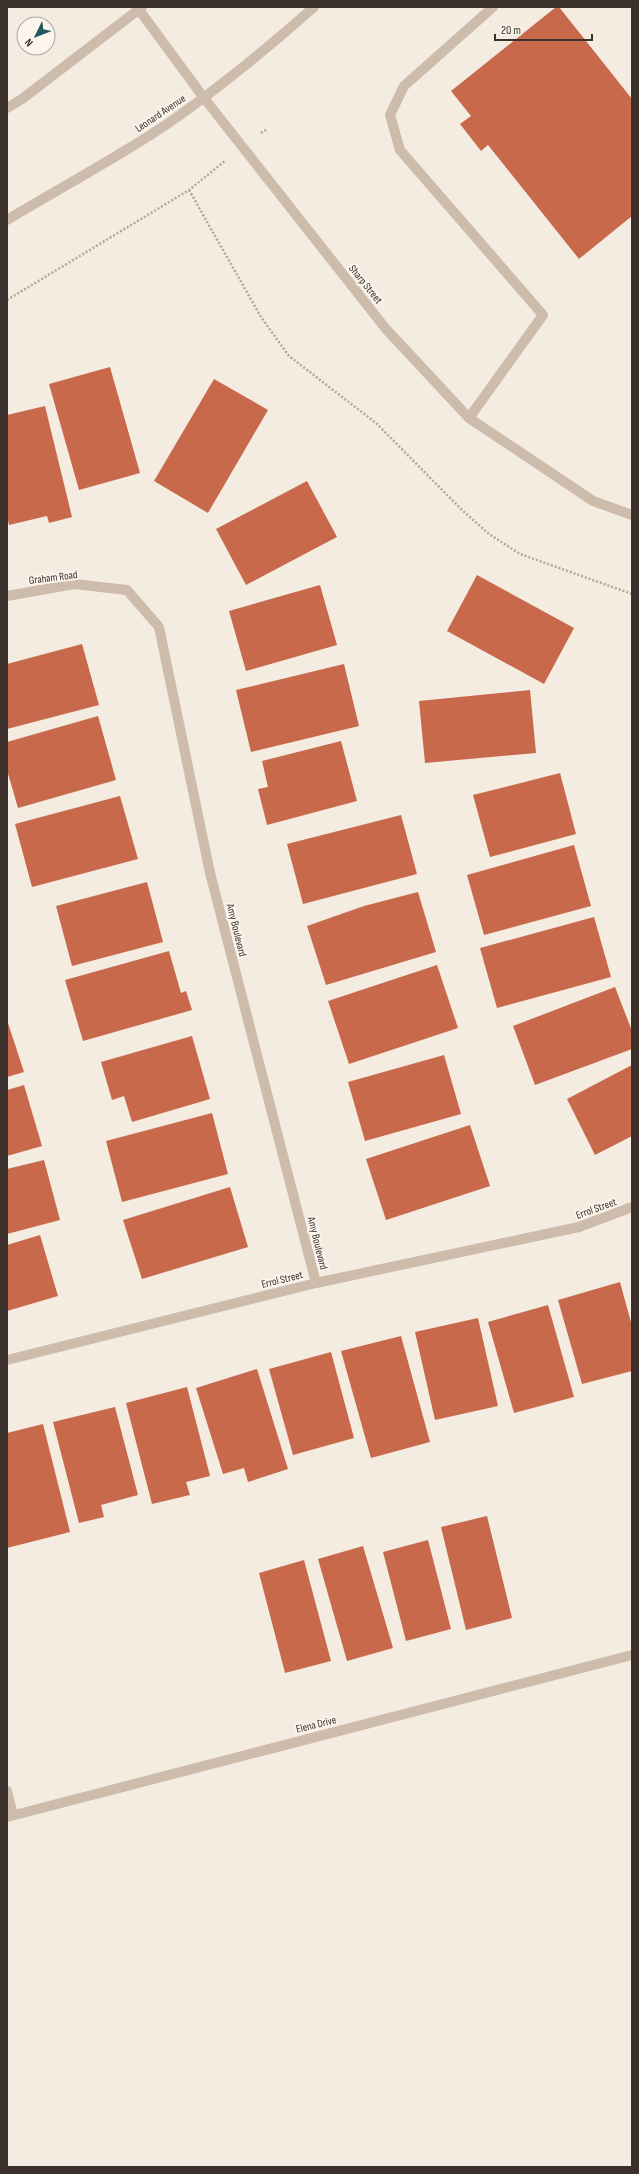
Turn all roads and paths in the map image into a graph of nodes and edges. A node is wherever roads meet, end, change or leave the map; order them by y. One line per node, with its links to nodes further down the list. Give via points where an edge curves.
1 (314, 7): 4 (street, Leonard Avenue)
2 (493, 7): 11 (street, via 404,86 390,115 400,150 543,315)
3 (140, 8): 4 (street, Sharp Street); 5 (street)
4 (204, 98): 7 (street, Sharp Street); 9 (street, Leonard Avenue, via 152,134)
5 (7, 108)
6 (267, 129): 7 (path)
7 (243, 147): 8 (path); 11 (street, Sharp Street, via 386,329)
8 (189, 190): 10 (path); 14 (path, via 261,317 289,356 376,423 489,534 520,554)
9 (7, 220)
10 (7, 300)
11 (469, 418): 12 (street, Sharp Street, via 593,501)
12 (632, 515)
13 (127, 590): 15 (street, Graham Road, via 74,584); 17 (street, Amy Boulevard, via 159,627 210,873)
14 (632, 594)
15 (7, 596)
16 (632, 1207): 17 (street, Errol Street, via 579,1227)
17 (316, 1283): 18 (street, Errol Street)
18 (7, 1360)
19 (632, 1655): 21 (street, Elena Drive)
20 (7, 1791): 21 (street)
21 (10, 1816)

